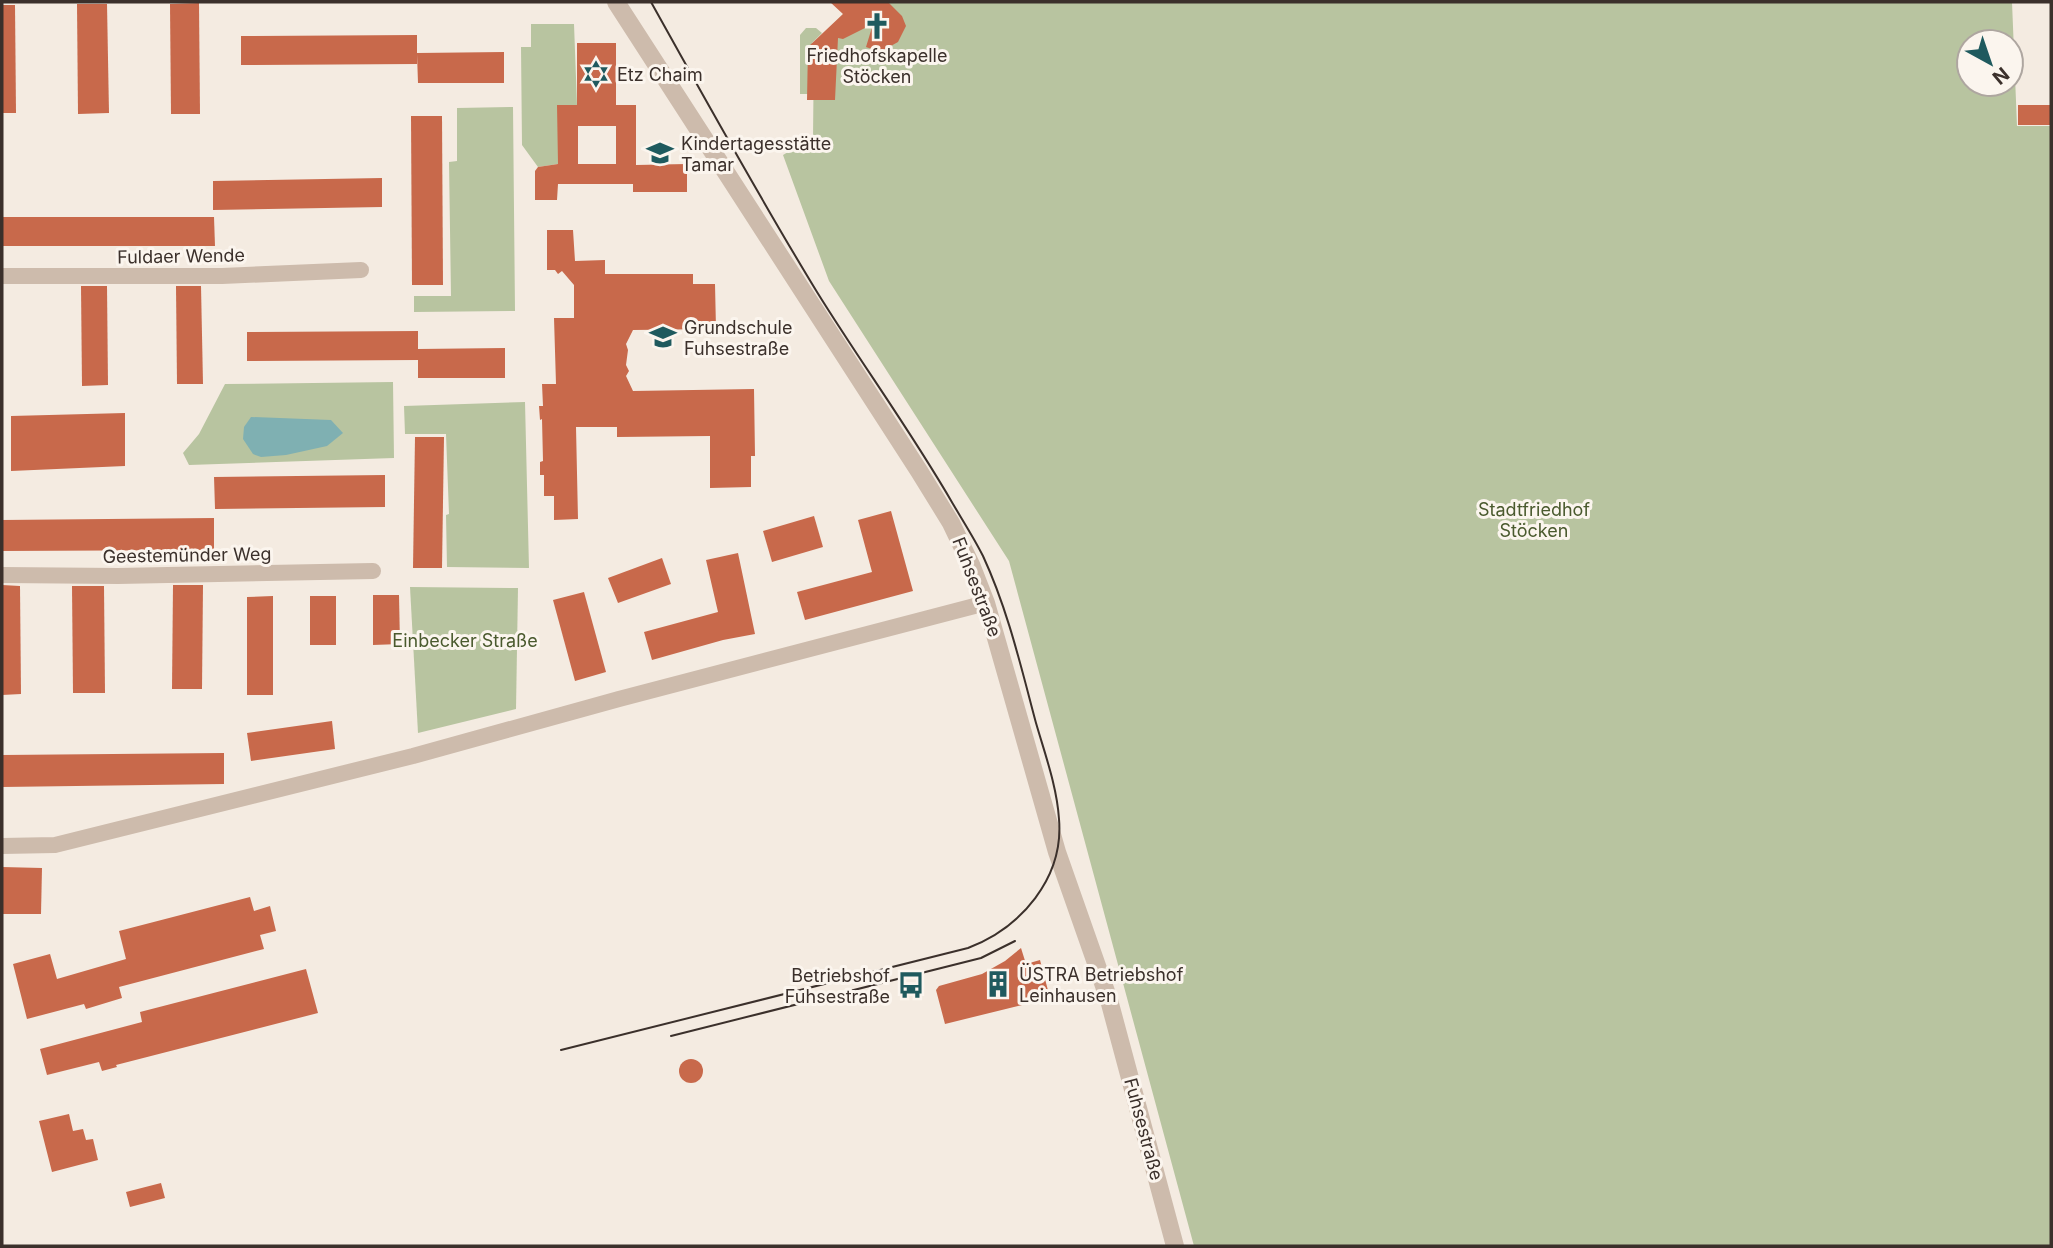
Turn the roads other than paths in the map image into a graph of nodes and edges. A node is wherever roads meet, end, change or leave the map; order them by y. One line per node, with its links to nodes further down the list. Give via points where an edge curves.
1 (616, 2): 6 (street, Fuhsestraße, via 951,523)
2 (361, 270): 3 (street, Fuldaer Wende, via 222,276)
3 (2, 276)
4 (373, 571): 5 (street, Geestemünder Weg)
5 (2, 575)
6 (986, 603): 7 (street, via 413,756 55,845); 8 (street, Fuhsestraße, via 1057,852 1110,1000)
7 (2, 846)
8 (1175, 1246)

